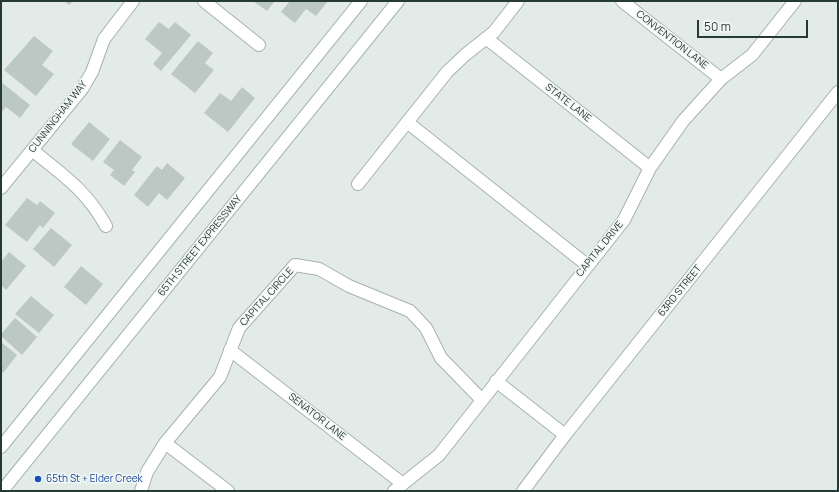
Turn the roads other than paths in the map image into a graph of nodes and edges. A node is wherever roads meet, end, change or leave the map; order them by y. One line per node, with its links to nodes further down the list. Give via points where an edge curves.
1 (134, 1): 13 (street, CUNNINGHAM WAY, via 104,39 92,72 82,89)
2 (204, 1): 9 (street)
3 (361, 1): 24 (street)
4 (398, 1): 26 (street, 65TH STREET EXPRESSWAY)
5 (518, 1): 8 (street, via 494,32)
6 (622, 1): 10 (street, CONVENTION LANE)
7 (795, 1): 10 (street, CAPITAL DRIVE, via 752,56)
8 (486, 38): 12 (street, via 447,72); 14 (street, STATE LANE)
9 (260, 45)
10 (721, 79): 14 (street, CAPITAL DRIVE, via 683,121)
11 (838, 92): 22 (street, 63RD STREET)
12 (407, 122): 15 (street); 18 (street)
13 (32, 150): 16 (street, CUNNINGHAM WAY); 17 (street, via 83,191)
14 (650, 168): 18 (street, CAPITAL DRIVE, via 630,210)
15 (358, 184)
16 (1, 188)
17 (106, 226)
18 (587, 264): 20 (street, CAPITAL DRIVE)
19 (230, 350): 21 (street, CAPITAL CIRCLE, via 239,328 295,265 319,268 349,286 410,311 426,328 441,358); 23 (street, CAPITAL CIRCLE, via 220,377); 25 (street, SENATOR LANE)
20 (496, 381): 21 (street, CAPITAL DRIVE); 22 (street)
21 (482, 400): 25 (street, CAPITAL DRIVE, via 439,455)
22 (565, 435): 29 (street, 63RD STREET)
23 (165, 442): 27 (street, CAPITAL CIRCLE, via 146,472); 28 (street)
24 (1, 447)
25 (399, 487)
26 (2, 491)
27 (141, 491)
28 (228, 491)
29 (523, 491)

